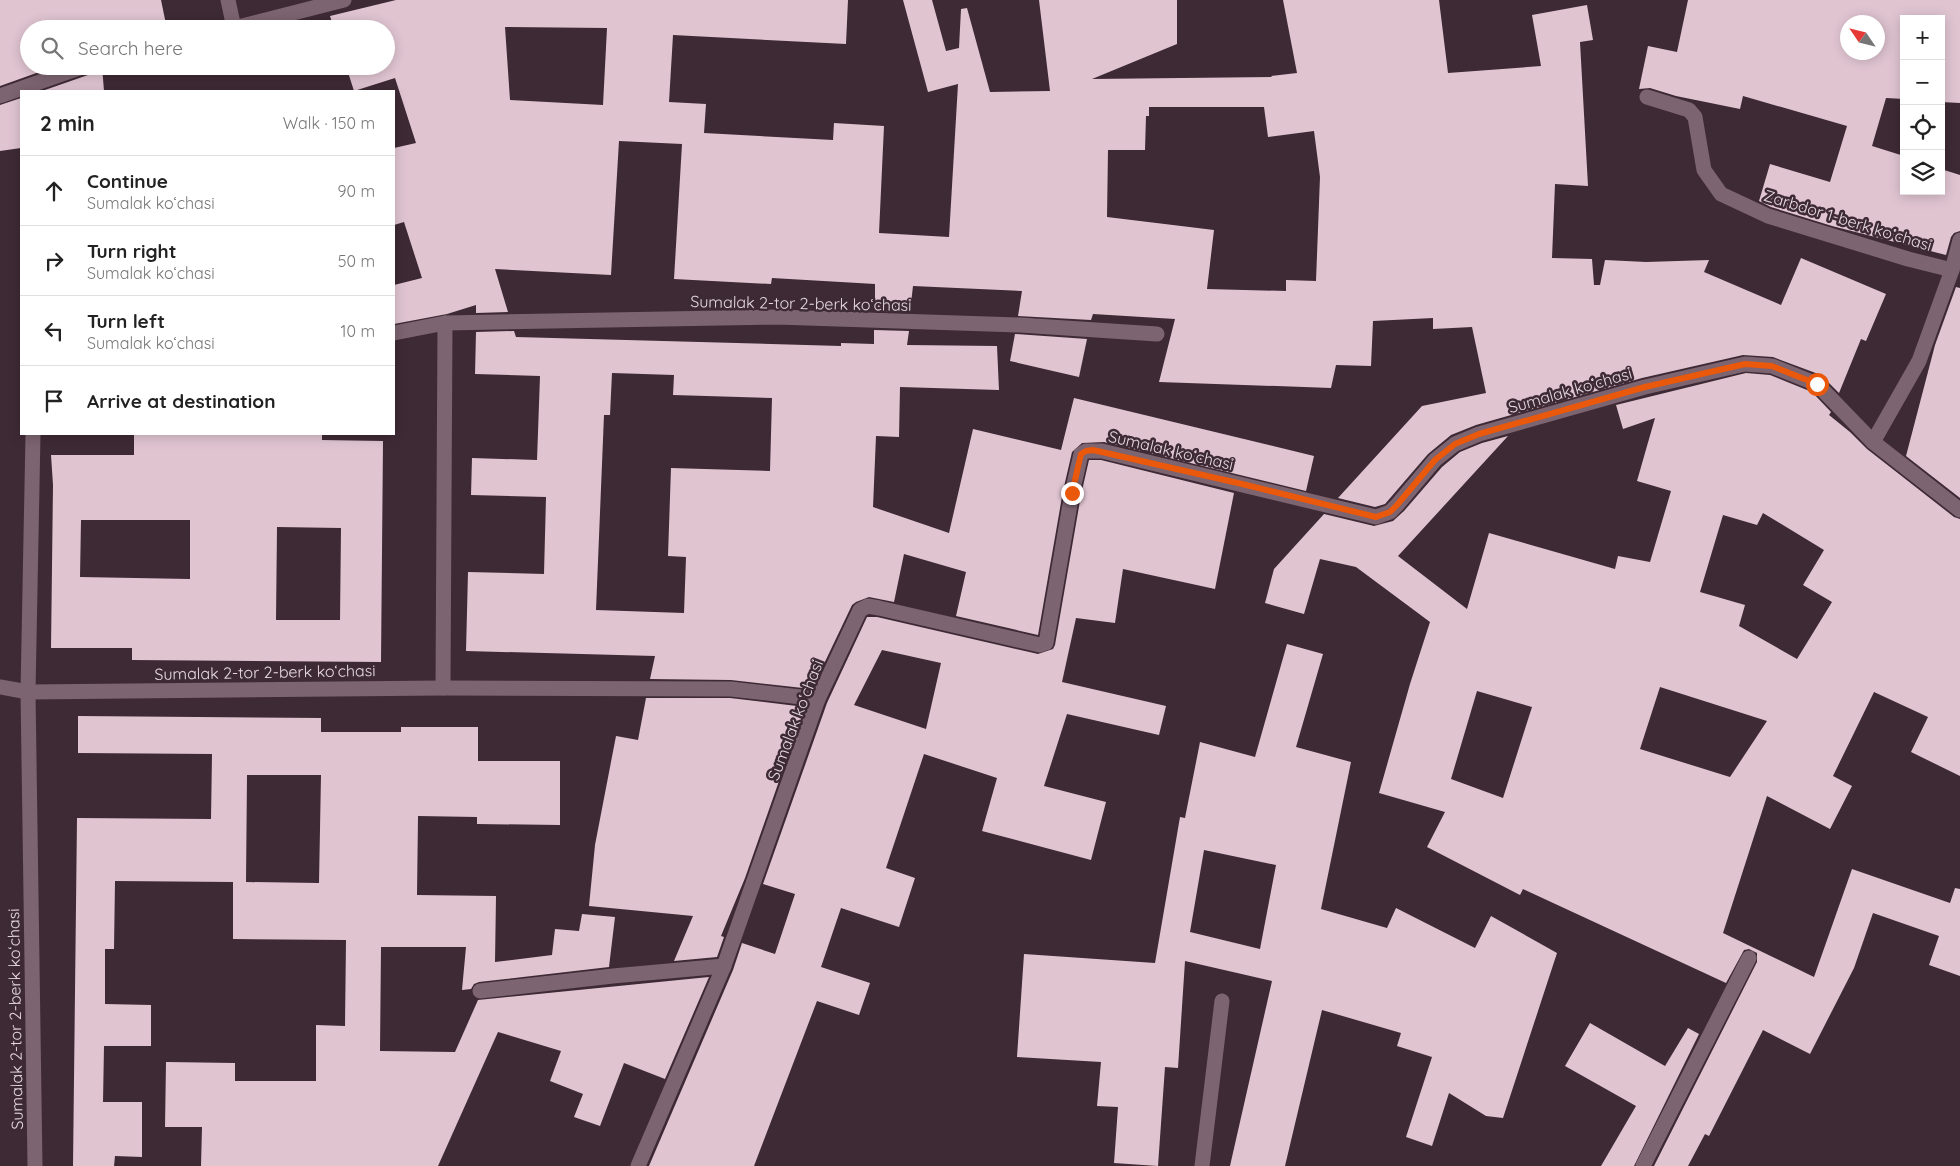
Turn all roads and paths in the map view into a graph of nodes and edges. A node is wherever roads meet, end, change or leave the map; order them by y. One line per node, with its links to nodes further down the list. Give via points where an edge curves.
1 (228, 0): 3 (street)
2 (344, 0): 4 (street)
3 (232, 20)
4 (265, 20)
5 (60, 75): 6 (street)
6 (0, 96)
7 (1648, 97): 9 (street, Zarbdor 1-berk koʻchasi, via 1690,110 1695,117 1704,170 1721,194 1768,216)
8 (1960, 240): 9 (street)
9 (1952, 270): 14 (street, via 1919,361)
10 (445, 323): 11 (street, Sumalak 2-tor 2-berk koʻchasi); 12 (street, Sumalak 2-tor 2-berk koʻchasi, via 777,317 1020,324); 17 (street)
11 (395, 333)
12 (1158, 334)
13 (33, 435): 18 (street, Sumalak 2-tor 2-berk koʻchasi)
14 (1873, 442): 15 (street, Sumalak koʻchasi); 19 (street, Sumalak koʻchasi, via 1817,384 1772,366 1745,364 1645,387 1479,434 1455,444 1435,460 1390,512 1376,517 1102,451 1086,451 1081,454 1072,493 1046,643 1040,645 868,606 860,610)
15 (1960, 510)
16 (0, 687): 18 (street)
17 (443, 688): 18 (street, Sumalak 2-tor 2-berk koʻchasi); 19 (street, Sumalak 2-tor 2-berk koʻchasi, via 731,689)
18 (28, 692): 24 (street, Sumalak 2-tor 2-berk koʻchasi)
19 (818, 699): 21 (street, Sumalak koʻchasi)
20 (1749, 958): 27 (street)
21 (724, 966): 22 (street); 25 (street, Sumalak koʻchasi)
22 (480, 991)
23 (1222, 1002): 26 (street)
24 (35, 1166)
25 (638, 1166)
26 (1202, 1166)
27 (1643, 1166)

